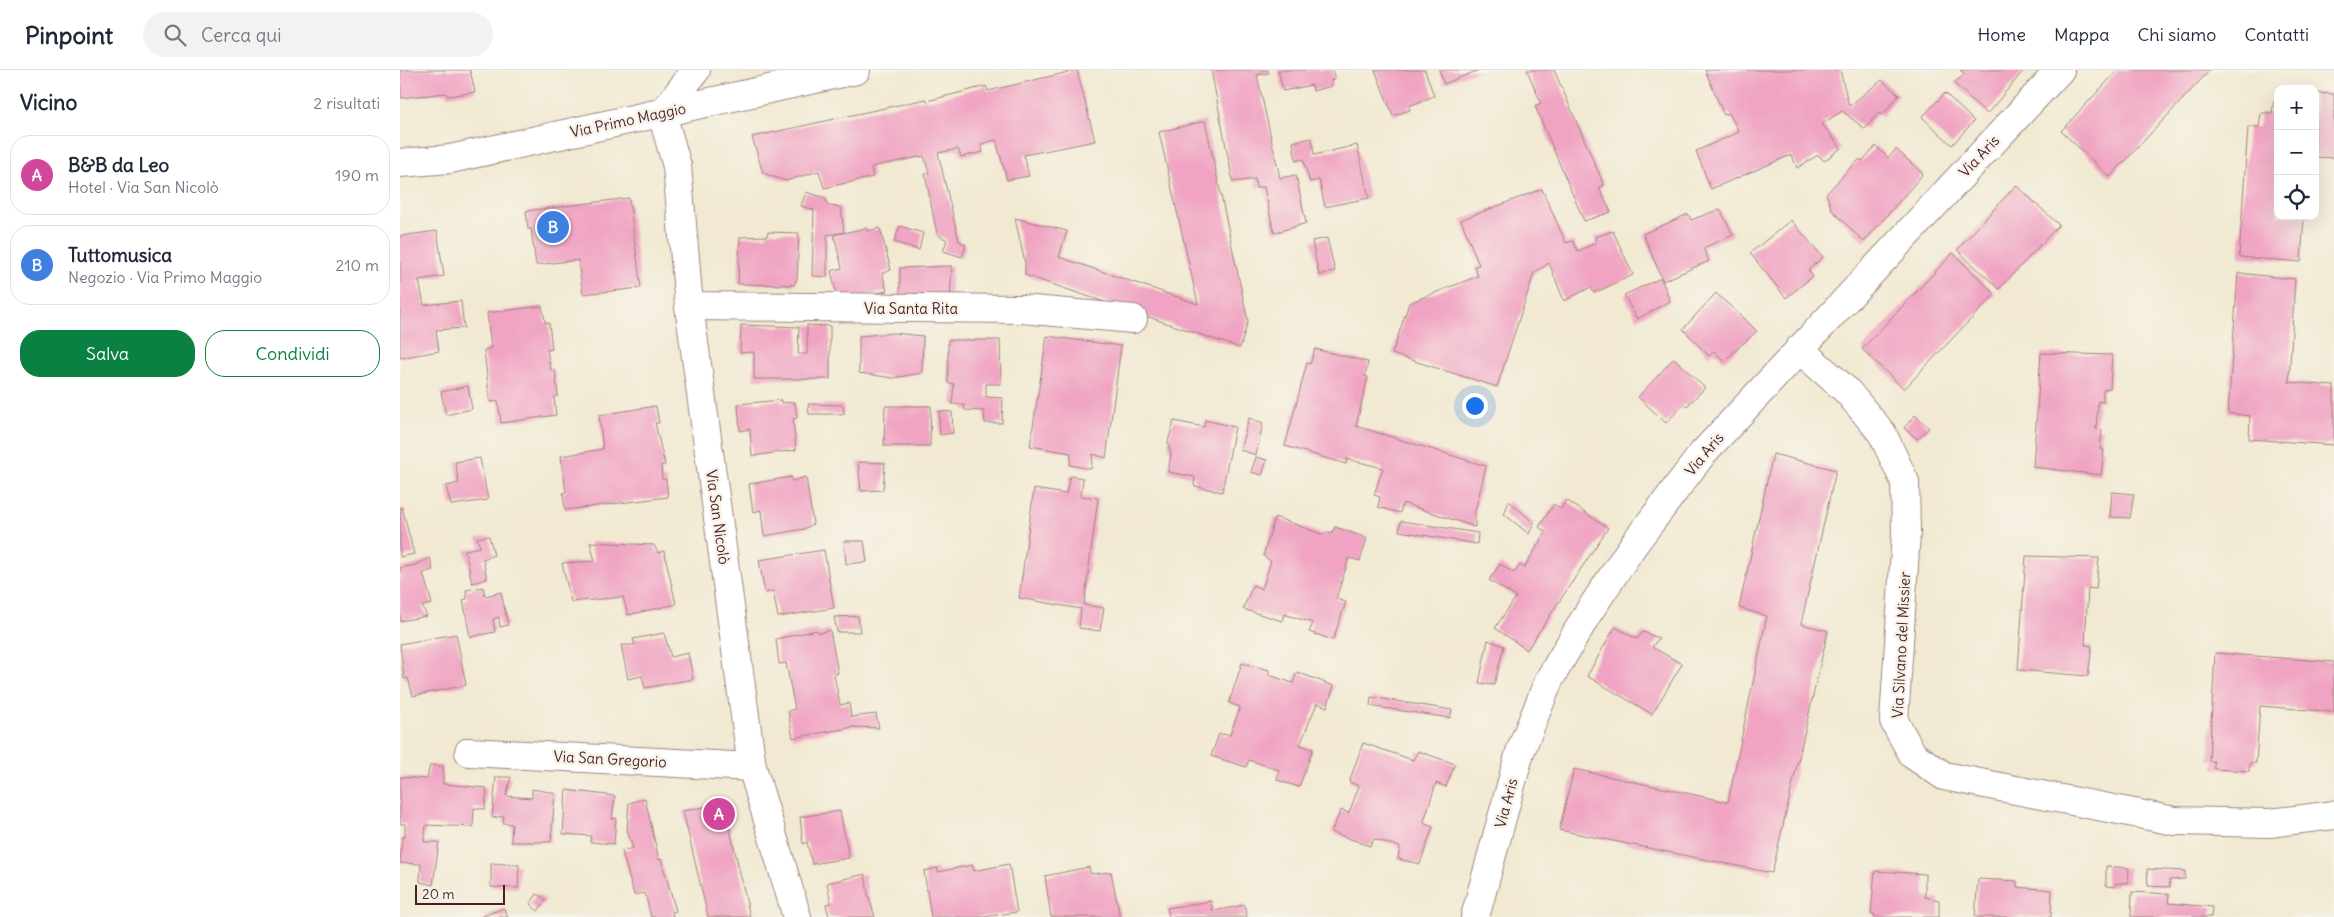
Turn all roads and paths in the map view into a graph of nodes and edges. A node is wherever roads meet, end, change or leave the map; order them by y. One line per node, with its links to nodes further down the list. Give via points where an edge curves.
1 (696, 70): 4 (street)
2 (856, 70): 4 (street, Via Primo Maggio)
3 (2060, 70): 8 (street, Via Aris)
4 (662, 114): 5 (street, Via Primo Maggio, via 450,159); 6 (street, Via San Nicolò, via 678,166)
5 (400, 163)
6 (689, 306): 7 (street, Via Santa Rita, via 1022,309); 10 (street, Via San Nicolò)
7 (1133, 319)
8 (1799, 349): 11 (street, Via Silvano del Missier, via 1847,391 1882,433 1906,482 1906,533 1894,721 1913,755 1944,776 2175,821 2270,823); 13 (street, Via Aris, via 1703,453 1634,544 1549,680 1520,752)
9 (469, 752): 10 (street, Via San Gregorio)
10 (752, 767): 12 (street, Via San Nicolò)
11 (2334, 815)
12 (797, 917)
13 (1475, 917)

